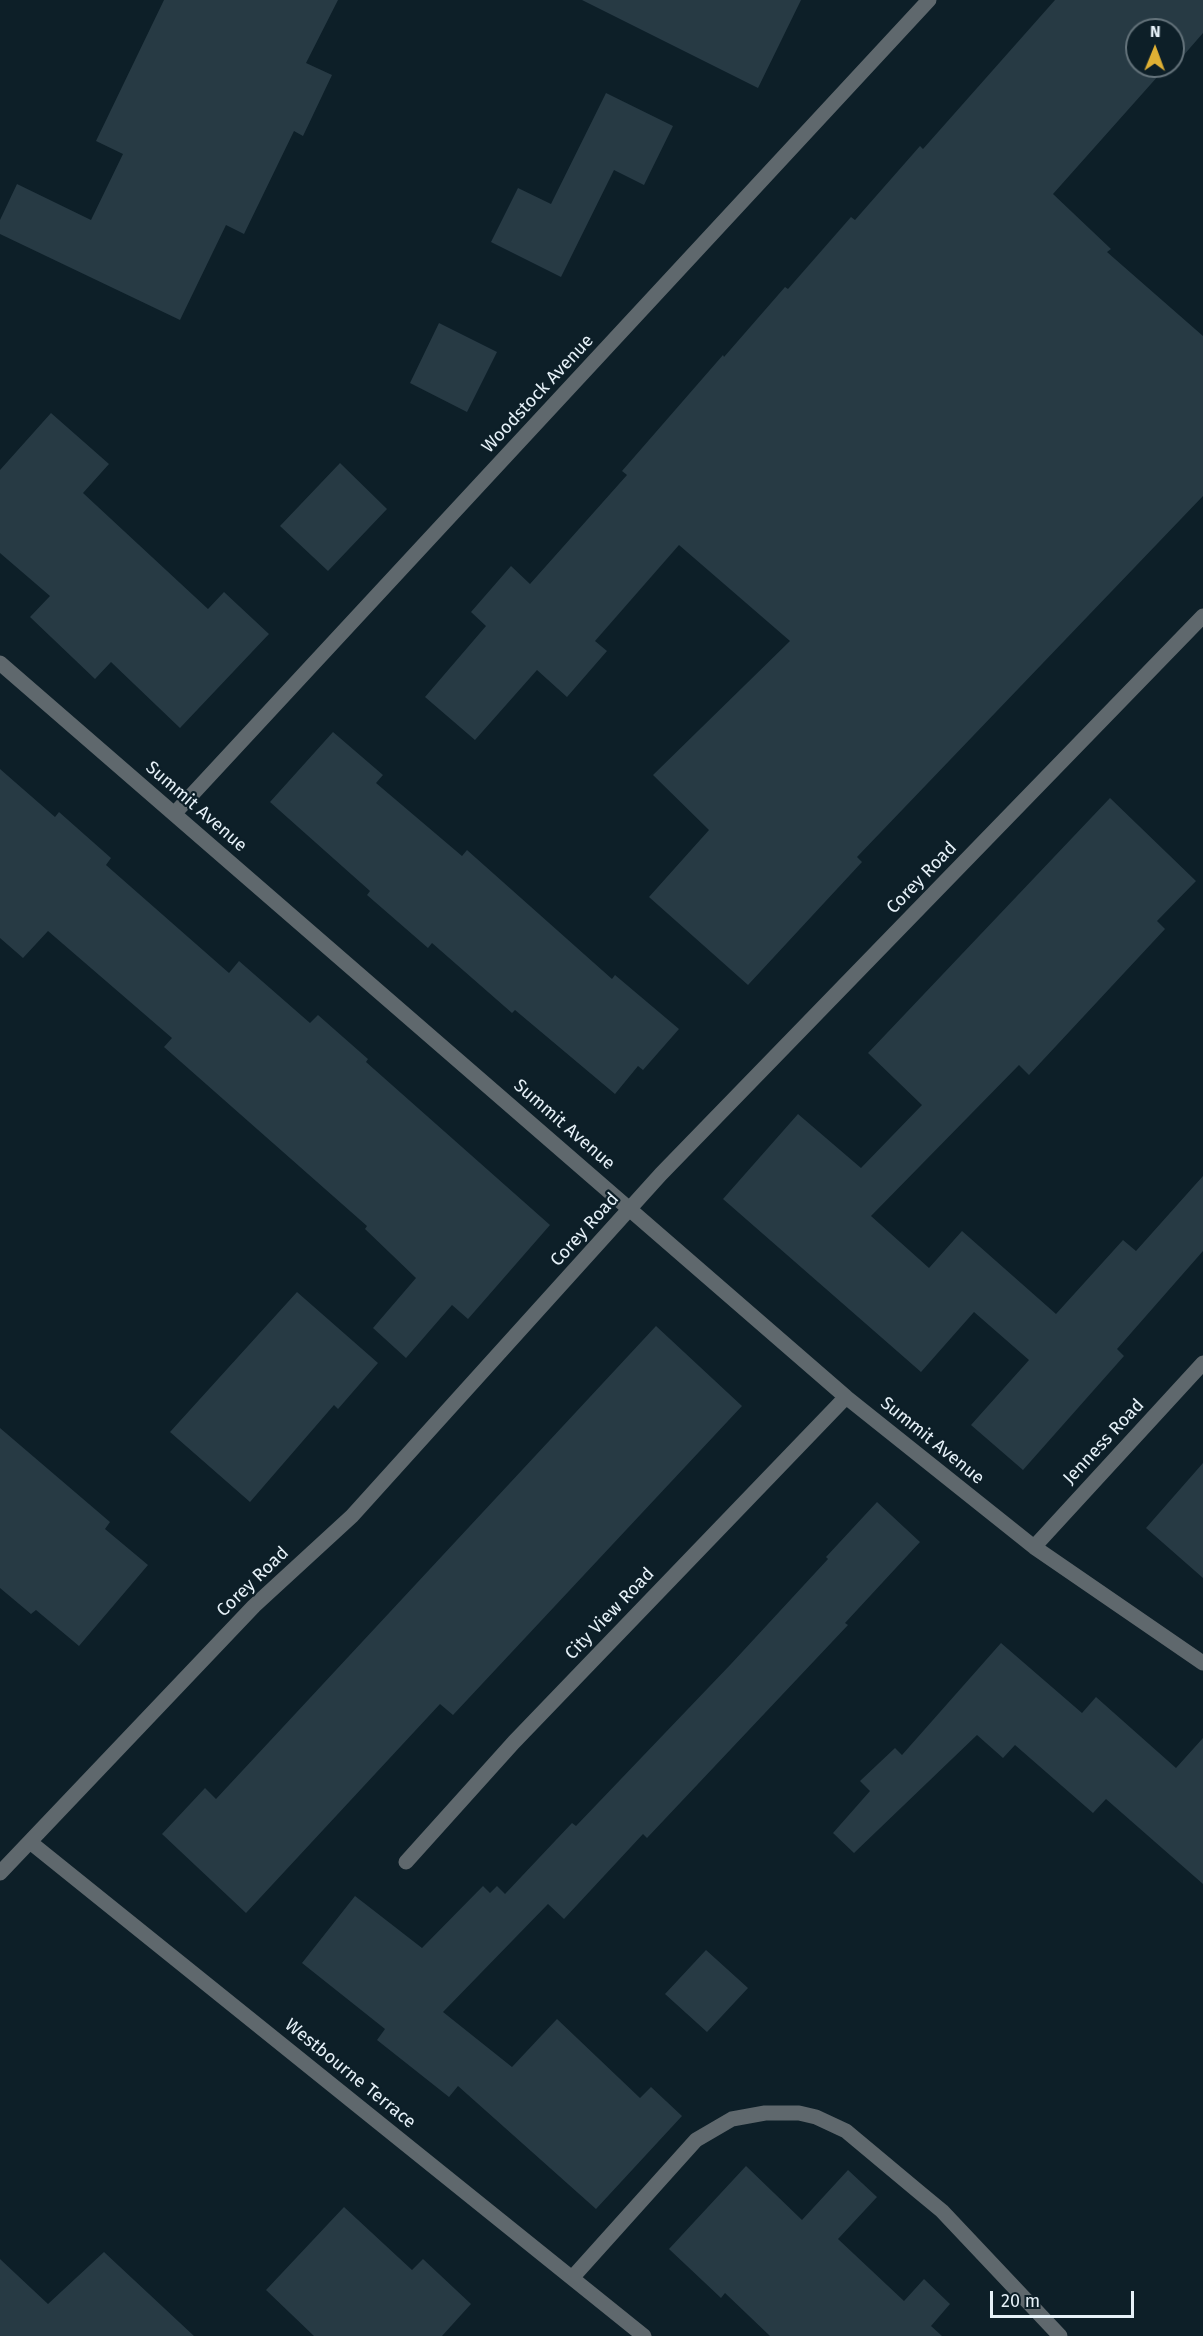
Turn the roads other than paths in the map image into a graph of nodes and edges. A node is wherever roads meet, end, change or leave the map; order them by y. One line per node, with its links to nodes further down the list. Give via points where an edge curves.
1 (925, 1): 4 (street, Woodstock Avenue, via 800,142)
2 (1203, 616): 5 (street, Corey Road)
3 (0, 663): 4 (street, Summit Avenue)
4 (174, 814): 5 (street, Summit Avenue)
5 (631, 1209): 7 (street, Summit Avenue); 10 (street, Corey Road, via 352,1516 254,1606)
6 (1203, 1363): 8 (street, Jenness Road)
7 (846, 1397): 8 (street, Summit Avenue); 11 (street, City View Road, via 514,1742)
8 (1034, 1547): 9 (street, Summit Avenue)
9 (1203, 1663)
10 (30, 1842): 12 (street, Corey Road); 13 (street, Westbourne Terrace)
11 (406, 1862)
12 (0, 1873)
13 (572, 2278): 14 (street, Westbourne Terrace); 15 (street, via 696,2140 732,2119 783,2111 816,2117 846,2131 942,2211)
14 (644, 2336)
15 (1060, 2336)

